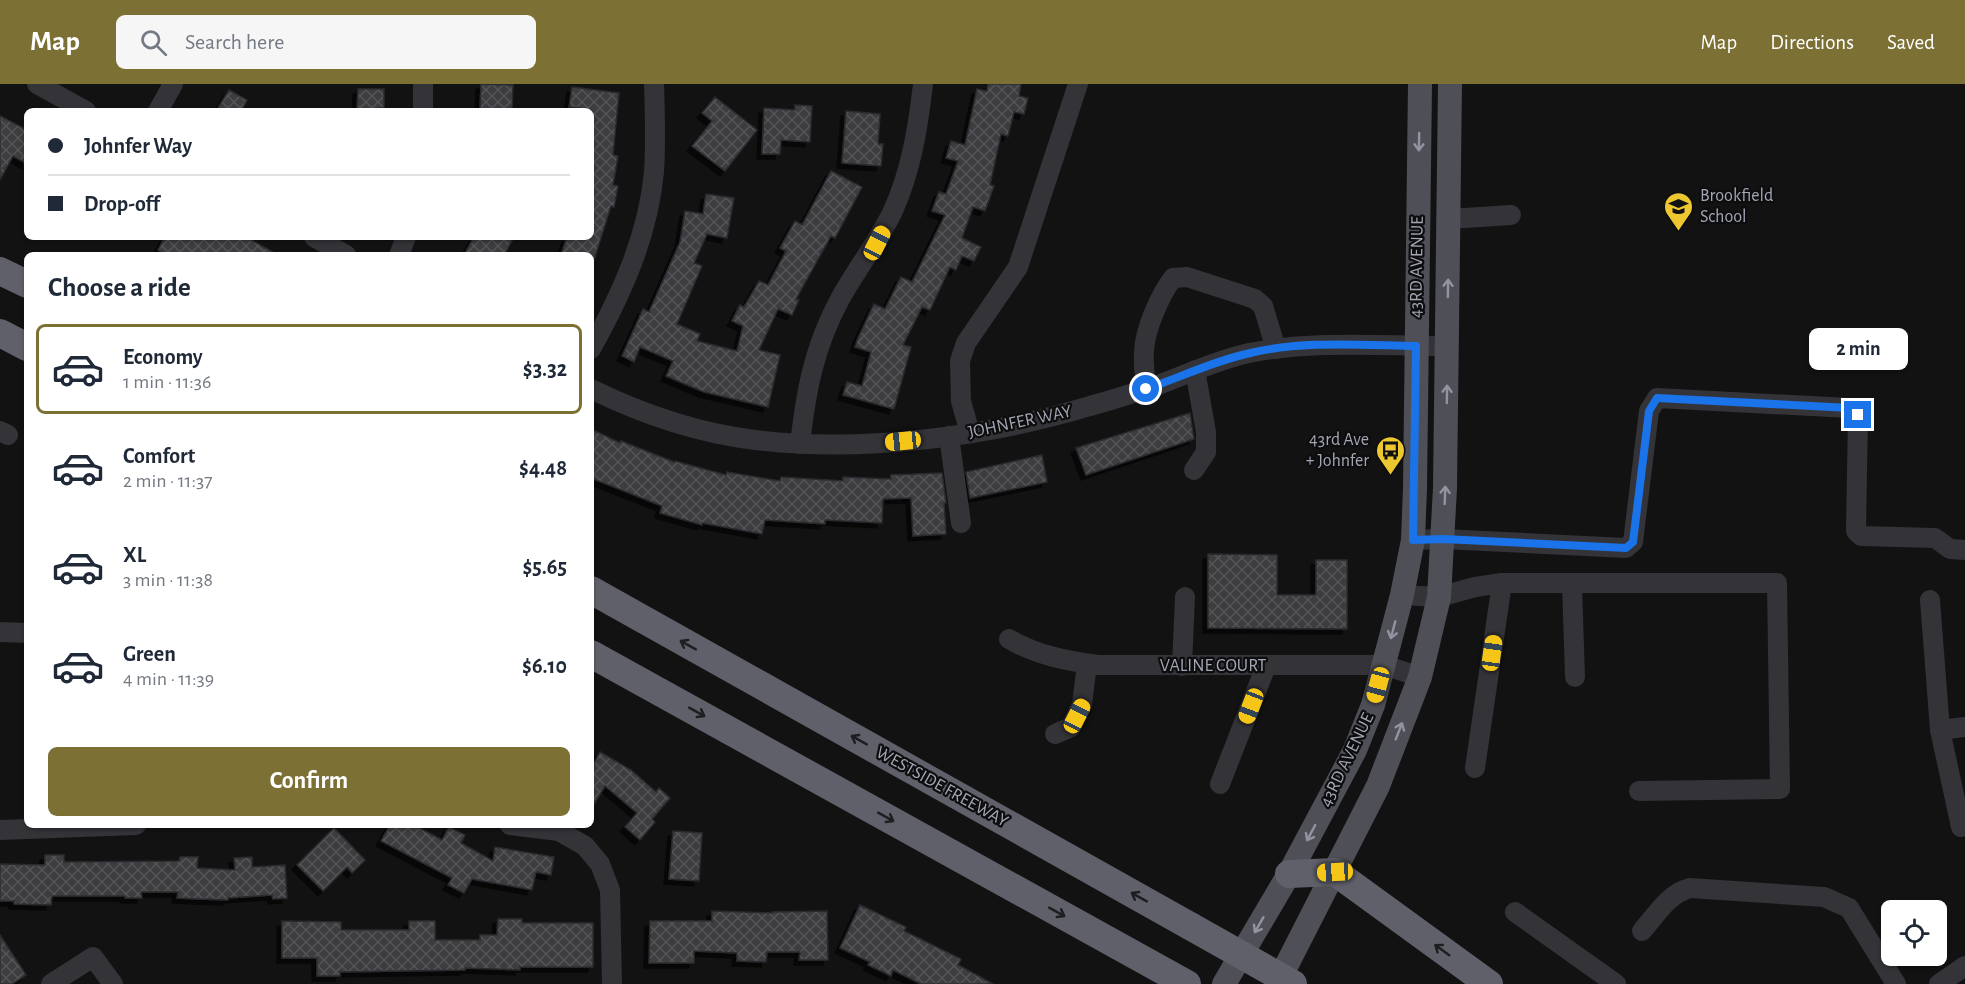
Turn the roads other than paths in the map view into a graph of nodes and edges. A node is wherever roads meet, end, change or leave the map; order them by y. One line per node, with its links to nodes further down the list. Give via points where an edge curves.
1 (38, 84): 9 (street)
2 (173, 84): 10 (street)
3 (423, 84): 11 (street)
4 (654, 84): 19 (street, via 656,133 648,213 622,290)
5 (923, 84): 29 (street, via 915,145 893,211 841,297 814,358)
6 (1077, 84): 27 (street, via 1018,267 966,343 960,361 961,401)
7 (1420, 84): 21 (main road, 43RD AVENUE, one-way to 21)
8 (1450, 84): 13 (main road, 43RD AVENUE)
9 (81, 108)
10 (160, 108)
11 (423, 108)
12 (1511, 215): 13 (street)
13 (1449, 219): 22 (main road, 43RD AVENUE, one-way to 13)
14 (319, 240): 15 (street)
15 (341, 252)
16 (0, 271): 17 (highway)
17 (24, 283)
18 (0, 333): 20 (highway)
19 (594, 343)
20 (24, 345)
21 (1416, 346): 22 (street, JOHNFER WAY); 23 (street, JOHNFER WAY); 33 (main road, 43RD AVENUE)
22 (1448, 346): 32 (main road, 43RD AVENUE, one-way to 22)
23 (1276, 348): 24 (street, JOHNFER WAY); 25 (street, via 1263,306 1255,299 1187,277 1173,278 1163,292 1146,340)
24 (1195, 370): 25 (street, JOHNFER WAY); 30 (street, via 1206,452)
25 (1146, 389): 27 (street, JOHNFER WAY, via 1088,407)
26 (594, 390): 29 (street, JOHNFER WAY, via 662,419 707,431)
27 (970, 433): 28 (street, JOHNFER WAY)
28 (949, 436): 29 (street, JOHNFER WAY, via 879,443); 31 (street)
29 (800, 444)
30 (1194, 470)
31 (962, 523)
32 (1443, 539): 33 (street); 34 (street, via 1626,548 1633,542 1649,411 1657,398 1850,408 1858,415 1856,531 1861,536 1935,538 1950,549); 40 (main road, 43RD AVENUE)
33 (1413, 540): 38 (main road, 43RD AVENUE)
34 (1965, 550)
35 (1502, 584): 36 (street); 40 (street); 55 (street)
36 (1572, 584): 51 (street); 57 (street, via 1777,584 1780,789)
37 (594, 593): 73 (highway, WESTSIDE FREEWAY, one-way to 37, bridge)
38 (1402, 595): 40 (street); 47 (main road, 43RD AVENUE, one-way to 47)
39 (1185, 597): 48 (street)
40 (1439, 597): 50 (main road, 43RD AVENUE)
41 (1930, 600): 53 (street)
42 (0, 632): 43 (street)
43 (24, 633)
44 (1009, 639): 46 (street, VALINE COURT, via 1043,654)
45 (594, 656): 70 (highway, one-way to 70)
46 (1087, 664): 48 (street, VALINE COURT); 54 (street, via 1082,705 1071,727)
47 (1384, 665): 49 (street, VALINE COURT); 50 (street, VALINE COURT); 63 (main road, 43RD AVENUE, one-way to 63, via 1355,750)
48 (1182, 666): 49 (street, VALINE COURT)
49 (1266, 666): 56 (street)
50 (1420, 677): 62 (main road, 43RD AVENUE, one-way to 50, via 1378,786)
51 (1575, 677)
52 (1965, 727): 53 (street)
53 (1940, 730): 58 (street)
54 (1055, 734)
55 (1475, 768)
56 (1220, 784)
57 (1640, 791)
58 (1961, 827)
59 (54, 828): 61 (street)
60 (534, 828): 69 (street, via 559,831 585,846 600,864 610,890)
61 (0, 830)
62 (1335, 872): 63 (highway); 72 (main road, 43RD AVENUE); 74 (highway, one-way to 62)
63 (1289, 874): 71 (main road, 43RD AVENUE, one-way to 71)
64 (1515, 912): 75 (street)
65 (1642, 931): 76 (street, via 1668,899 1677,891 1690,888 1824,897 1848,908)
66 (1965, 966): 77 (street)
67 (51, 984): 68 (street, via 93,957)
68 (113, 984)
69 (612, 984)
70 (1187, 984)
71 (1224, 984)
72 (1277, 984)
73 (1293, 984)
74 (1490, 984)
75 (1616, 984)
76 (1896, 984)
77 (1939, 984)

